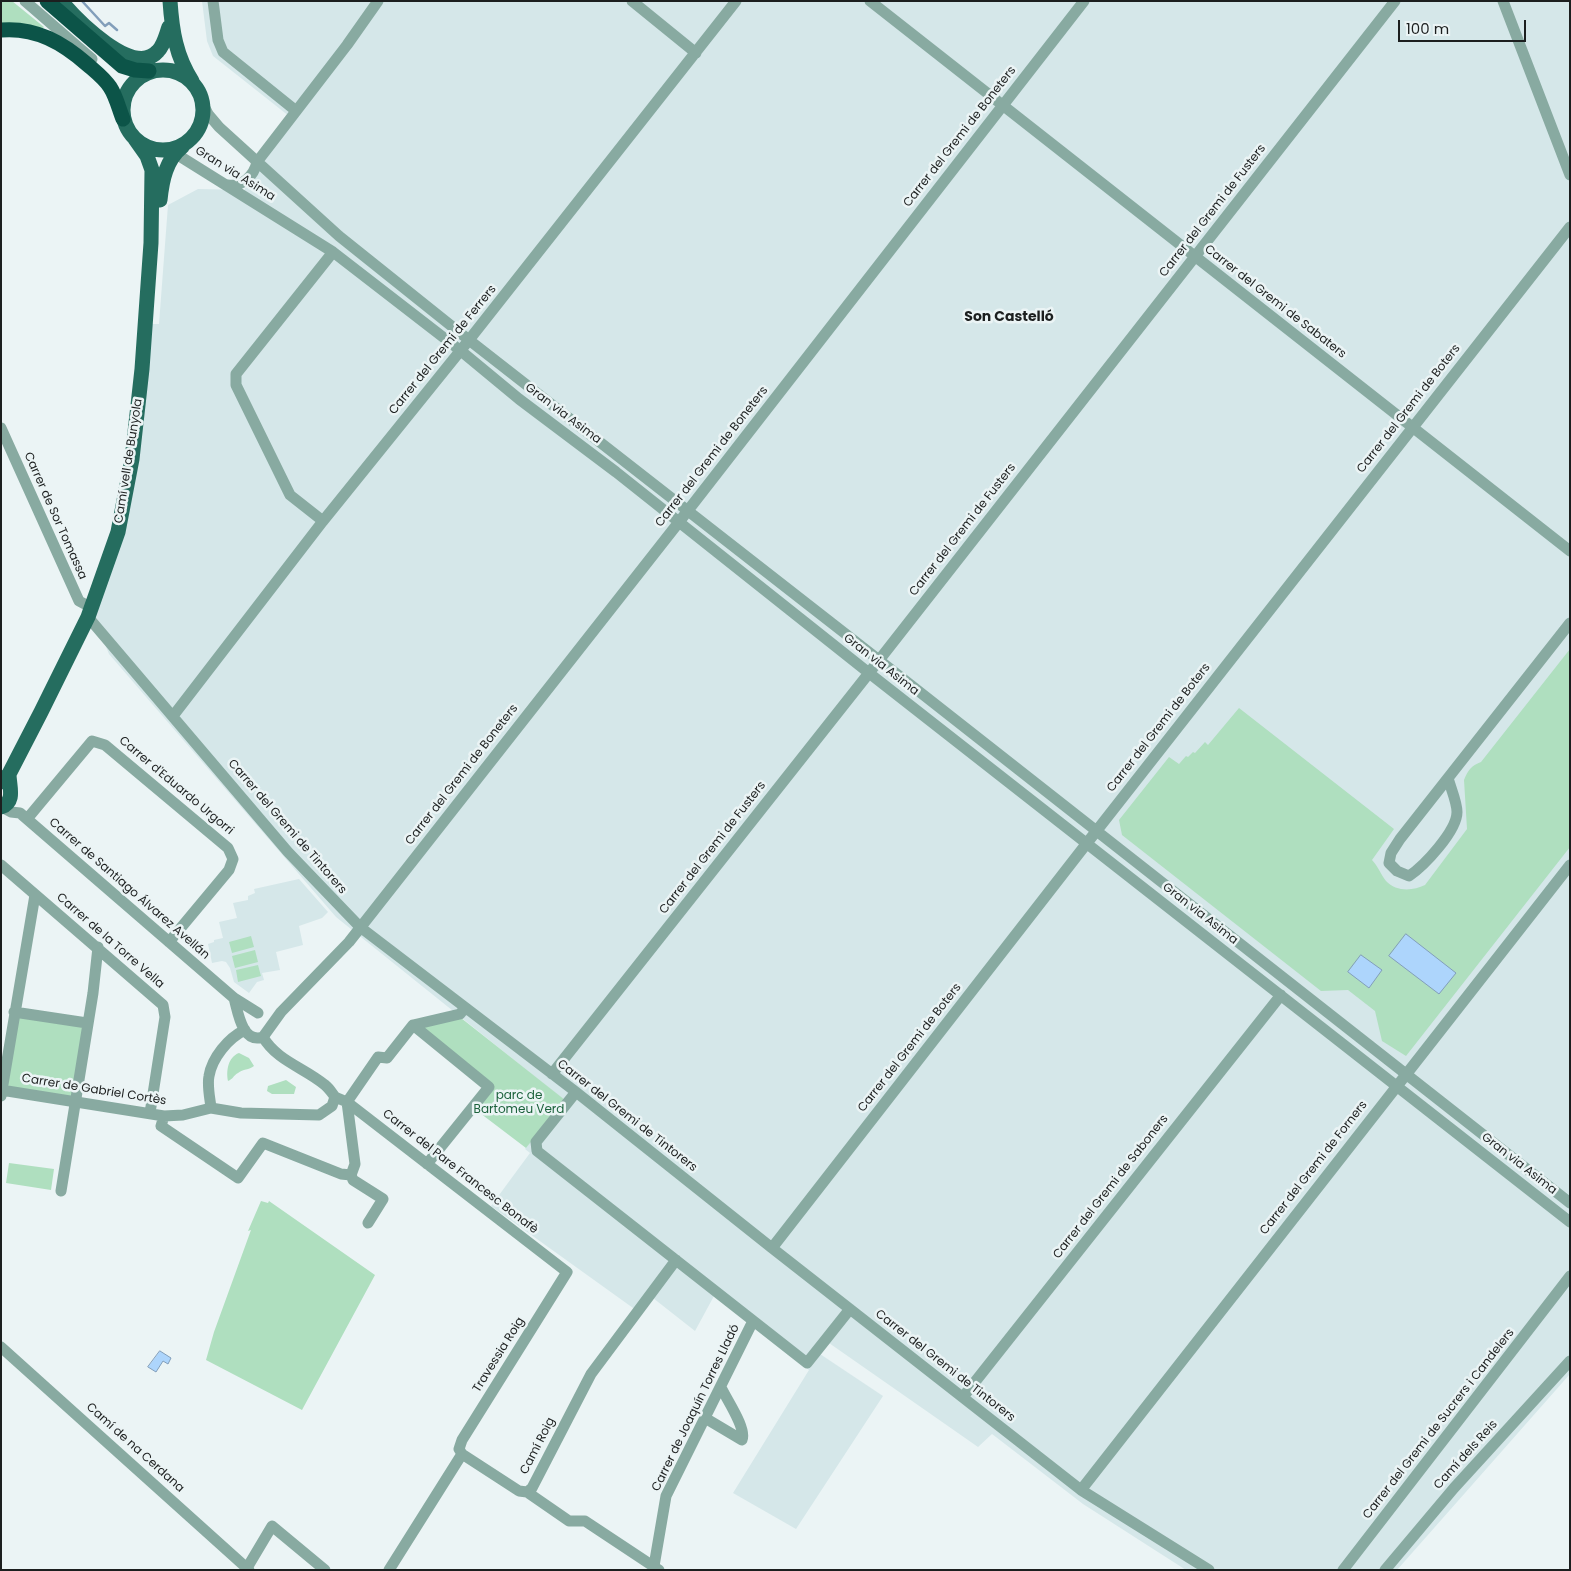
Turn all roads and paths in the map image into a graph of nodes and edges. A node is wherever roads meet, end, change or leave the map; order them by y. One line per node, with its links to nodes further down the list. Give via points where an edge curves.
1 (25, 1): 23 (street, via 111,76 119,89)
2 (47, 1): 14 (highway)
3 (54, 1): 14 (highway)
4 (61, 1): 15 (main road, via 108,45 131,58 144,59 154,55)
5 (213, 1): 22 (street, via 218,40 223,52)
6 (378, 1): 22 (street)
7 (632, 1): 17 (street)
8 (736, 1): 17 (street, Carrer del Gremi de Ferrers)
9 (870, 1): 21 (street, Carrer del Gremi de Sabaters)
10 (1084, 1): 21 (street, Carrer del Gremi de Boneters)
11 (1395, 1): 32 (street, Carrer del Gremi de Fusters)
12 (1503, 1): 27 (street)
13 (170, 4): 15 (main road); 19 (main road, via 176,48)
14 (68, 19): 18 (highway, via 122,66)
15 (169, 27): 18 (main road, via 165,57)
16 (1, 30): 23 (highway, via 30,32 62,44 107,83)
17 (696, 53): 33 (street, Carrer del Gremi de Ferrers)
18 (149, 73): 19 (main road, via 176,72); 23 (main road, via 128,91)
19 (192, 82): 20 (main road)
20 (203, 104): 25 (main road, via 203,118 194,136); 26 (street, Gran via Asima, via 217,125)
21 (1002, 105): 32 (street, Carrer del Gremi de Sabaters); 37 (street, Carrer del Gremi de Boneters)
22 (295, 110): 26 (street)
23 (123, 113): 24 (main road)
24 (135, 139): 25 (main road, via 150,148); 30 (main road, via 152,170)
25 (173, 150): 28 (street, Gran via Asima); 30 (main road, via 164,177)
26 (256, 162): 28 (street, via 245,182); 33 (street, Gran via Asima, via 339,236)
27 (1570, 175)
28 (228, 185): 31 (street, Gran via Asima)
29 (1570, 226): 35 (street, Carrer del Gremi de Boters)
30 (151, 243): 41 (main road, Camí vell de Bunyola, via 132,459 118,532)
31 (333, 252): 34 (street, Gran via Asima); 38 (street, via 236,374 236,385 290,495)
32 (1195, 256): 35 (street, Carrer del Gremi de Sabaters); 43 (street, Carrer del Gremi de Fusters)
33 (469, 340): 34 (street, Carrer del Gremi de Ferrers); 37 (street, Gran via Asima)
34 (461, 350): 38 (street, Carrer del Gremi de Ferrers); 39 (street, Gran via Asima)
35 (1412, 427): 40 (street, Carrer del Gremi de Sabaters); 50 (street, Carrer del Gremi de Boters)
36 (1, 428): 41 (street, Carrer de Sor Tomassa, via 79,601)
37 (688, 511): 39 (street, Carrer del Gremi de Boneters); 43 (street, Gran via Asima)
38 (323, 521): 45 (street, Carrer del Gremi de Ferrers)
39 (679, 522): 44 (street, Gran via Asima); 55 (street, Carrer del Gremi de Boneters)
40 (1570, 551)
41 (90, 613): 45 (street, Carrer del Gremi de Tintorers); 47 (main road, Camí vell de Bunyola)
42 (1570, 624): 46 (street)
43 (879, 660): 44 (street, Carrer del Gremi de Fusters); 50 (street, Gran via Asima)
44 (869, 673): 51 (street, Gran via Asima); 68 (street, Carrer del Gremi de Fusters)
45 (173, 716): 55 (street, Carrer del Gremi de Tintorers, via 288,852)
46 (1448, 778): 46 (street, via 1391,853 1389,863 1397,871 1409,876 1421,868 1453,827 1457,812)
47 (6, 785): 48 (main road, Camí vell de Bunyola, via 10,801); 49 (street)
48 (2, 807): 49 (street, Carrer de Santiago Álvarez Avellán)
49 (23, 816): 56 (street, Carrer de Santiago Álvarez Avellán); 56 (street, Carrer d'Eduardo Urgorri, via 92,741 105,745 228,848 233,859 229,870)
50 (1096, 831): 51 (street, Carrer del Gremi de Boters); 69 (street, Gran via Asima)
51 (1087, 843): 58 (street, Gran via Asima); 85 (street, Carrer del Gremi de Boters)
52 (1570, 865): 69 (street, Carrer del Gremi de Forners)
53 (1, 866): 54 (street, Carrer de la Torre Vella)
54 (35, 895): 57 (street, Carrer de la Torre Vella); 61 (street)
55 (360, 927): 60 (street, Carrer del Gremi de Tintorers); 62 (street, Carrer del Gremi de Boneters)
56 (170, 942): 59 (street, Carrer de Santiago Álvarez Avellán)
57 (98, 948): 64 (street); 77 (street, Carrer de la Torre Vella, via 163,1005 165,1017)
58 (1281, 994): 70 (street, Gran via Asima); 96 (street, Carrer del Gremi de Saboners)
59 (234, 998): 63 (street, Carrer de Santiago Álvarez Avellán); 66 (street)
60 (465, 1008): 65 (street, via 460,1014); 68 (street, Carrer del Gremi de Tintorers)
61 (14, 1012): 64 (street); 71 (street)
62 (282, 1012): 63 (street); 67 (street)
63 (260, 1014): 66 (street, via 248,1017); 67 (street, via 268,1020)
64 (87, 1023): 74 (street)
65 (412, 1025): 75 (street, via 387,1058 378,1057); 79 (street, via 489,1086)
66 (244, 1029): 67 (street, via 254,1039); 76 (street, via 216,1057 209,1077)
67 (266, 1033): 73 (street, Carrer del Pare Francesc Bonafè, via 268,1045 279,1056 325,1086)
68 (552, 1074): 72 (street, Carrer del Gremi de Tintorers)
69 (1406, 1074): 70 (street, Carrer del Gremi de Forners); 82 (street, Gran via Asima)
70 (1396, 1085): 83 (street, Gran via Asima); 99 (street, Carrer del Gremi de Forners)
71 (2, 1092): 74 (street, Carrer de Gabriel Cortès)
72 (576, 1092): 85 (street, Carrer del Gremi de Tintorers); 86 (street, via 536,1142 538,1151)
73 (335, 1097): 75 (street, Carrer del Pare Francesc Bonafè); 76 (street, via 332,1106 319,1115 241,1113)
74 (75, 1101): 77 (street, Carrer de Gabriel Cortès); 81 (street)
75 (347, 1102): 79 (street, Carrer del Pare Francesc Bonafè); 80 (street, via 355,1164)
76 (211, 1108): 78 (street, Carrer de Gabriel Cortès)
77 (150, 1113): 78 (street, Carrer de Gabriel Cortès)
78 (164, 1116): 80 (street, via 162,1126 238,1178 263,1143)
79 (427, 1164): 87 (street, Carrer del Pare Francesc Bonafè)
80 (351, 1175): 84 (street, via 353,1180 383,1199)
81 (61, 1191)
82 (1570, 1203)
83 (1570, 1222)
84 (368, 1223)
85 (772, 1248): 91 (street, Carrer del Gremi de Tintorers)
86 (676, 1260): 92 (street); 100 (street, Camí Roig, via 591,1374)
87 (567, 1272): 98 (street, Travessia Roig, via 462,1440 459,1450)
88 (1570, 1276): 90 (street, Carrer del Gremi de Sucrers i Candelers)
89 (1570, 1288): 90 (street, Carrer del Gremi de Sucrers i Candelers)
90 (1556, 1295): 106 (street, Carrer del Gremi de Sucrers i Candelers)
91 (850, 1309): 92 (street, via 807,1363); 96 (street, Carrer del Gremi de Tintorers)
92 (753, 1321): 95 (street, Carrer de Joaquín Torres Lladó)
93 (1, 1347): 102 (street, Camí de na Cerdana)
94 (1570, 1361): 107 (street, Camí dels Reis, via 1454,1488)
95 (720, 1386): 97 (street, Carrer de Joaquín Torres Lladó); 97 (street, via 741,1426 742,1440)
96 (963, 1397): 99 (street, Carrer del Gremi de Tintorers)
97 (705, 1418): 101 (street, Carrer de Joaquín Torres Lladó, via 666,1496)
98 (462, 1454): 100 (street, Camí Roig, via 519,1491); 104 (street)
99 (1081, 1490): 105 (street, Carrer del Gremi de Tintorers)
100 (527, 1492): 101 (street, via 569,1520 584,1521)
101 (656, 1568)
102 (248, 1569): 103 (street, via 272,1526)
103 (325, 1570)
104 (388, 1570)
105 (1209, 1570)
106 (1343, 1570)
107 (1385, 1570)

